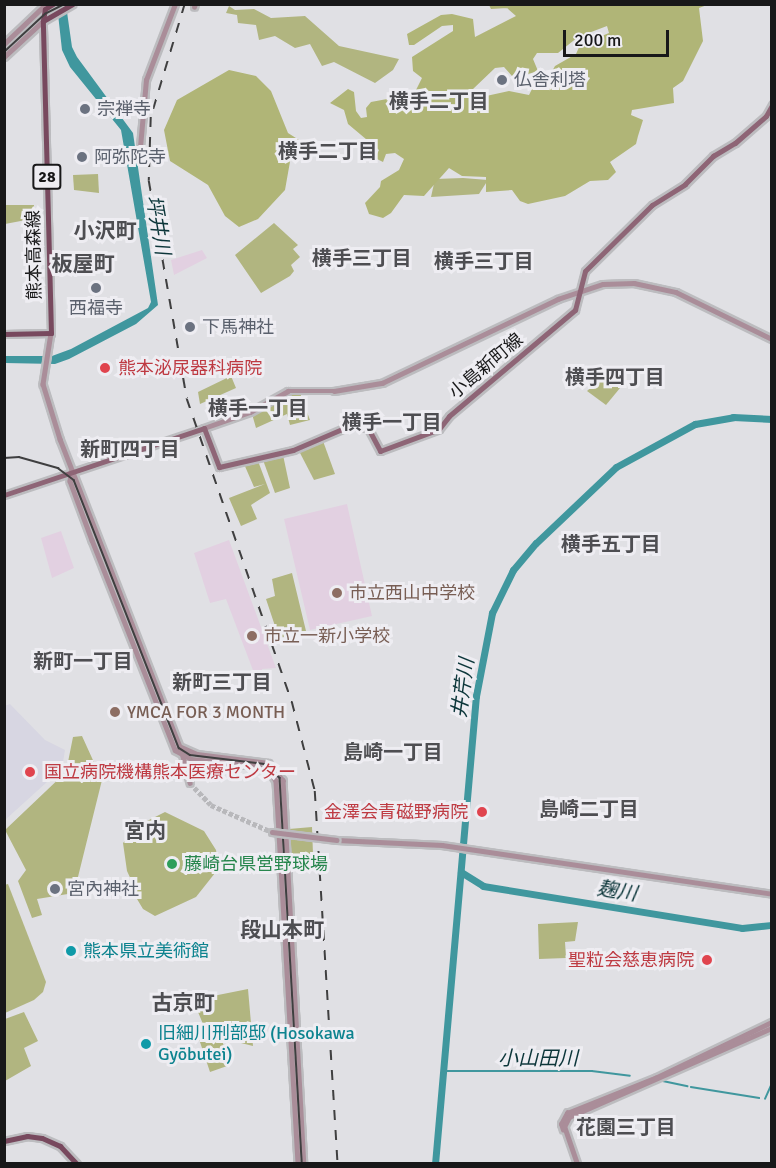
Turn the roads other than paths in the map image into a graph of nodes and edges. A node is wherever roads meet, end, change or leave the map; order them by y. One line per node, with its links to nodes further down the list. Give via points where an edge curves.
1 (175, 4): 8 (street, via 146,80)
2 (71, 5): 4 (main road)
3 (48, 6): 4 (main road, 熊本高森線 / 28); 5 (street)
4 (43, 21): 6 (street); 10 (main road, 熊本高森線 / 28)
5 (4, 44)
6 (4, 57)
7 (771, 105): 9 (main road, 小島新町線, via 765,116 735,143 712,156 686,184 652,205 588,267)
8 (140, 147)
9 (581, 290): 12 (street, via 620,283 662,288 693,299); 13 (street, via 389,381 364,388 288,391 250,412); 13 (main road, 小島新町線, via 575,310 448,417 439,429 388,450 378,450 365,426 349,426 293,450 219,467)
10 (51, 333): 11 (main road); 14 (street, via 43,384)
11 (4, 334)
12 (771, 339)
13 (204, 428): 14 (main road)
14 (71, 472): 15 (main road); 16 (street); 18 (street, via 92,540 172,745)
15 (4, 495)
16 (179, 746): 17 (street); 18 (street)
17 (196, 754): 18 (street); 27 (street, via 268,763 282,780)
18 (182, 757): 19 (street); 26 (street, via 258,766 271,772 277,784)
19 (190, 783)
20 (272, 832): 21 (street, bridge, via 457,848)
21 (771, 894)
22 (771, 1022): 23 (street)
23 (768, 1028): 28 (street, via 567,1113 561,1124)
24 (4, 1141): 25 (main road, via 27,1136 42,1138 60,1146)
25 (76, 1164)
26 (298, 1164)
27 (304, 1164)
28 (577, 1164)

